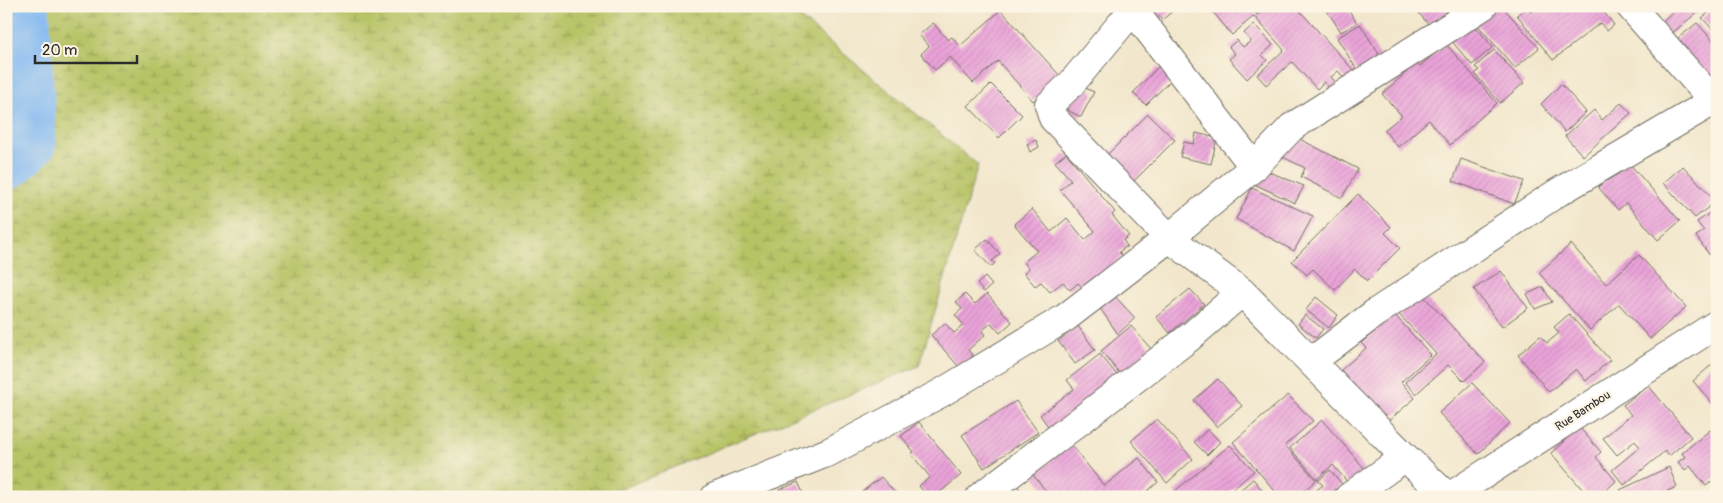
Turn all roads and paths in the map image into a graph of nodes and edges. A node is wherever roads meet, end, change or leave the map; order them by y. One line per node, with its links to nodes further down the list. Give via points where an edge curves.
1 (1483, 6): 5 (street, via 1292,127)
2 (1630, 6): 4 (street)
3 (1133, 7): 5 (street); 6 (street, via 1071,84 1049,105 1053,118)
4 (1715, 102): 9 (street, via 1557,193 1375,313)
5 (1254, 167): 6 (street)
6 (1169, 238): 7 (street); 11 (street, via 1065,318 941,393 830,452)
7 (1242, 292): 9 (street); 12 (street, via 1190,338)
8 (1717, 324): 14 (street, Rue Bambou)
9 (1311, 362): 10 (street)
10 (1405, 457): 13 (street); 14 (street)
11 (714, 497)
12 (980, 497)
13 (1349, 497)
14 (1448, 497)

